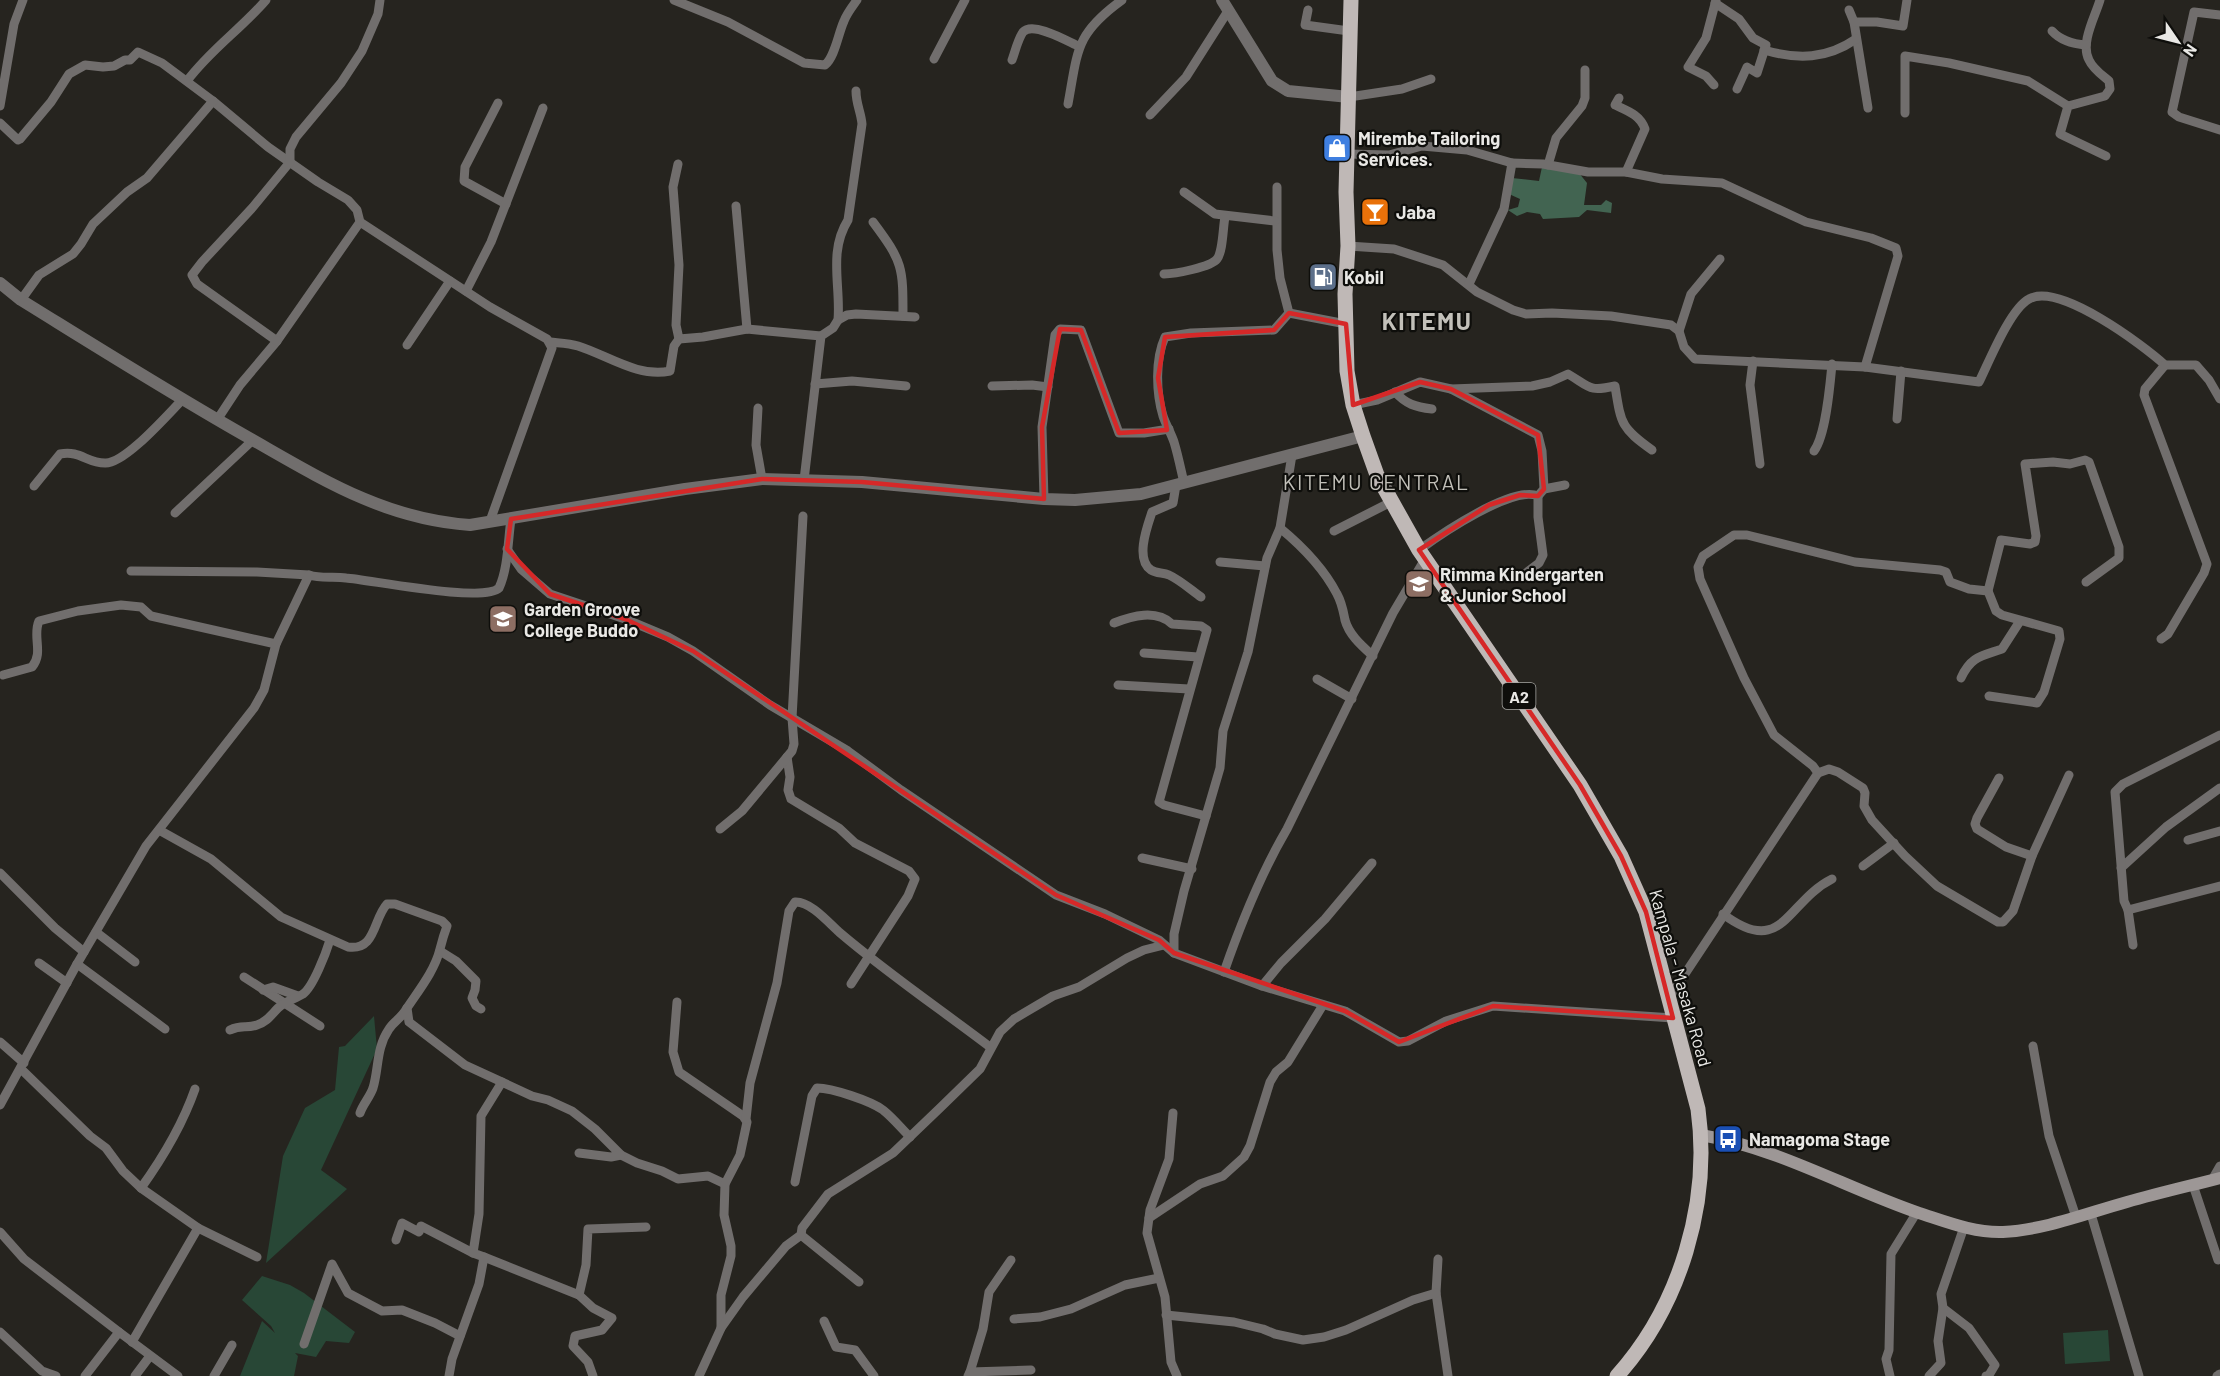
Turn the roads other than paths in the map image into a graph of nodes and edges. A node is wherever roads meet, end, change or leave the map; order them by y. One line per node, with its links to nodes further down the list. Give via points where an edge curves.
1 (23, 0): 36 (street, via 14,24)
2 (266, 0): 27 (street, via 206,57)
3 (380, 0): 46 (street, via 362,51 296,137 290,149)
4 (674, 0): 5 (street, via 728,22 804,63 825,65 831,60 845,17)
5 (857, 0)
6 (965, 0): 23 (street)
7 (1122, 0): 21 (street, via 1088,30)
8 (1351, 0): 17 (main road, Kampala - Masaka Road / A2)
9 (1907, 0): 16 (street, via 1903,26)
10 (2100, 0): 20 (street)
11 (1716, 1): 22 (street, via 1739,19 1753,38 1766,45); 28 (street, via 1706,38 1688,67)
12 (1223, 3): 31 (street, via 1268,76 1278,85 1288,91); 41 (street, via 1186,76)
13 (1308, 9): 17 (street, via 1305,26)
14 (1849, 10): 16 (street)
15 (2220, 15): 43 (street, via 2194,12 2172,112)
16 (1854, 22): 19 (street)
17 (1349, 31): 31 (main road, Kampala - Masaka Road / A2)
18 (2052, 31): 20 (street, via 2058,38)
19 (1856, 39): 22 (street, via 1835,51 1799,58); 39 (street)
20 (2086, 45): 37 (street, via 2088,59 2109,81 2110,89 2105,96)
21 (1078, 46): 24 (street, via 1036,28 1023,33); 35 (street)
22 (1764, 50): 29 (street, via 1757,74 1747,67)
23 (934, 59)
24 (1012, 60)
25 (1584, 70): 49 (street, via 1582,106 1556,138)
26 (1431, 79): 31 (street, via 1402,89)
27 (187, 81): 33 (street); 42 (street, via 138,52 114,66 85,65 69,74 20,139)
28 (1714, 85)
29 (1737, 89)
30 (856, 91): 70 (street, via 862,124 848,220 840,233 836,259)
31 (1349, 97): 44 (main road, Kampala - Masaka Road / A2)
32 (1619, 98): 50 (street, via 1615,105 1634,113 1645,129)
33 (213, 101): 46 (street); 66 (street, via 147,178 93,224 73,254 39,274)
34 (498, 103): 53 (street, via 465,167 464,181)
35 (1068, 104)
36 (0, 106)
37 (2068, 106): 40 (street, via 2028,81 1905,56); 45 (street, via 2060,134)
38 (543, 108): 53 (street)
39 (1868, 108)
40 (1905, 113)
41 (1150, 115)
42 (0, 123)
43 (2220, 130)
44 (1347, 154): 47 (street, via 1389,155 1422,146 1467,150); 59 (main road, Kampala - Masaka Road / A2)
45 (2106, 156)
46 (290, 162): 57 (street, via 348,200 357,210); 76 (street, via 192,274 196,284)
47 (1512, 163): 49 (street); 64 (street, via 1504,209)
48 (678, 164): 75 (street, via 673,187)
49 (1548, 165): 50 (street)
50 (1626, 172): 82 (street, via 1722,183 1806,222 1896,248 1898,256)
51 (1276, 187): 56 (street)
52 (1184, 192): 55 (street)
53 (506, 204): 65 (street)
54 (736, 206): 72 (street)
55 (1225, 217): 56 (street); 61 (street, via 1215,261)
56 (1275, 221): 67 (street, via 1280,278)
57 (360, 222): 62 (street); 76 (street)
58 (873, 222): 68 (street, via 898,260 903,276)
59 (1348, 246): 64 (street, via 1394,249 1423,257 1443,265); 71 (main road, Kampala - Masaka Road / A2)
60 (1720, 259): 73 (street, via 1691,294)
61 (1164, 274)
62 (450, 281): 65 (street); 78 (street)
63 (1, 283): 66 (street)
64 (1469, 284): 73 (street, via 1496,302 1526,314 1611,316 1671,325)
65 (466, 291): 77 (street)
66 (21, 300): 91 (street)
67 (1289, 313): 71 (street); 98 (street, via 1274,330 1165,337 1158,378)
68 (903, 316): 69 (street); 70 (street, via 847,315)
69 (915, 317)
70 (838, 320): 74 (street)
71 (1346, 324): 93 (main road, Kampala - Masaka Road / A2, via 1347,371)
72 (747, 329): 74 (street); 75 (street)
73 (1679, 331): 79 (street, via 1684,346 1695,359)
74 (821, 336): 84 (street)
75 (679, 339): 77 (street, via 670,371 665,372 627,366 576,345)
76 (277, 341): 97 (street, via 240,385)
77 (550, 342): 116 (street, via 552,348 543,377)
78 (407, 345)
79 (1752, 361): 80 (street); 104 (street, via 1750,385)
80 (1832, 364): 82 (street); 102 (street, via 1830,394)
81 (2165, 365): 83 (street, via 2133,338 2083,309 2044,295 2029,299 2016,312 1979,382); 90 (street, via 2196,365); 131 (street, via 2145,388 2144,395 2207,564)
82 (1865, 367): 83 (street)
83 (1901, 371): 96 (street)
84 (815, 384): 85 (street, via 852,381); 106 (street)
85 (906, 386)
86 (992, 386): 87 (street)
87 (1048, 387): 98 (street, via 1057,332 1081,330 1119,434); 111 (street, via 1042,427)
88 (1451, 390): 89 (street, via 1420,382); 101 (street, via 1532,386 1568,374 1584,386 1601,390 1615,387 1621,420 1632,436); 110 (street, via 1538,435 1542,451)
89 (1395, 392): 93 (street); 95 (street, via 1404,402)
90 (2220, 398): 92 (street)
91 (183, 399): 97 (street); 109 (street, via 140,444 116,460 103,464 79,454 60,453)
92 (2220, 404)
93 (1353, 405): 99 (main road, Kampala - Masaka Road / A2)
94 (758, 408): 105 (street, via 756,446)
95 (1432, 409)
96 (1897, 419)
97 (218, 420): 100 (street)
98 (1169, 429): 107 (street)
99 (1363, 436): 103 (street); 112 (main road, Kampala - Masaka Road / A2)
100 (253, 440): 113 (street); 116 (street, via 383,508 440,522 470,525)
101 (1652, 450)
102 (1814, 451)
103 (1292, 455): 107 (street); 117 (street)
104 (1760, 464)
105 (762, 479): 106 (street); 115 (street)
106 (804, 480): 111 (street)
107 (1180, 484): 111 (street, via 1141,494); 128 (street, via 1173,503 1152,512 1144,536 1143,558 1154,572 1168,574)
108 (1565, 485): 110 (street)
109 (34, 486)
110 (1541, 492): 120 (street, via 1489,505); 124 (street, via 1538,517 1544,555)
111 (1044, 499)
112 (1391, 502): 118 (street); 120 (main road, Kampala - Masaka Road / A2)
113 (175, 513)
114 (803, 516): 143 (street)
115 (511, 519): 116 (street); 119 (street)
116 (490, 521)
117 (1280, 528): 122 (street); 134 (street, via 1317,562 1340,600 1348,627)
118 (1334, 531)
119 (507, 549): 125 (street, via 501,584 490,593 428,590); 143 (street, via 521,569 550,594 668,637)
120 (1422, 554): 134 (street); 185 (main road, Kampala - Masaka Road / A2, via 1580,785 1621,856 1646,912)
121 (1220, 562): 122 (street)
122 (1265, 566): 150 (street, via 1248,652 1224,725 1220,768)
123 (130, 571): 125 (street)
124 (1526, 573)
125 (309, 575): 132 (street)
126 (2086, 582): 127 (street, via 2119,558 2119,547 2089,462 2025,464 2035,542 2001,540)
127 (1988, 591): 129 (street, via 1996,611); 146 (street, via 1959,586 1940,570 1855,562 1748,535 1734,535 1703,556 1698,567 1700,579 1764,718 1774,735)
128 (1201, 597)
129 (2020, 621): 137 (street, via 2002,649 1976,658); 141 (street, via 2061,634 2041,699 2037,703)
130 (1114, 623): 135 (street, via 1144,615 1172,624 1201,626 1207,630)
131 (2162, 639)
132 (276, 644): 136 (street, via 150,616 141,608 111,605 39,621 35,663); 152 (street, via 264,690 254,708)
133 (1144, 652): 135 (street)
134 (1373, 656): 142 (street)
135 (1198, 657): 140 (street)
136 (3, 675)
137 (1961, 678)
138 (1317, 679): 142 (street)
139 (1118, 685): 140 (street)
140 (1190, 689): 150 (street, via 1159,802)
141 (1989, 696)
142 (1352, 699): 178 (street, via 1248,905)
143 (792, 718): 145 (street, via 794,744); 169 (street, via 848,751 1056,895 1105,914)
144 (2220, 735): 160 (street, via 2115,792)
145 (787, 757): 151 (street, via 742,811); 174 (street, via 791,799 839,828 855,843 909,871 915,879)
146 (1818, 773): 155 (street, via 1829,769 1863,788 1867,812); 166 (street)
147 (2069, 775): 156 (street)
148 (1999, 778): 156 (street, via 1977,818 1977,829 2006,847)
149 (2220, 788): 160 (street, via 2166,827)
150 (1206, 816): 161 (street)
151 (720, 829)
152 (159, 830): 167 (street); 168 (street, via 212,859 281,917)
153 (2220, 831): 154 (street)
154 (2188, 840)
155 (1894, 843): 156 (street, via 1937,886 1998,922 2013,911); 159 (street)
156 (2032, 856)
157 (1143, 858): 161 (street)
158 (1372, 863): 182 (street)
159 (1863, 866)
160 (2121, 868): 165 (street)
161 (1192, 869): 173 (street, via 1174,934)
162 (0, 873): 172 (street)
163 (1832, 879): 166 (street, via 1809,894 1783,923 1769,930 1756,932)
164 (2220, 886): 165 (street)
165 (2128, 910): 170 (street)
166 (1723, 914): 185 (street)
167 (96, 932): 172 (street); 175 (street)
168 (330, 940): 171 (street, via 352,948 365,944 384,907 390,904 445,924); 184 (street, via 307,990)
169 (1164, 945): 173 (street); 197 (street, via 1144,950 1079,987 1028,1009 1000,1032)
170 (2133, 945)
171 (440, 951): 189 (street); 190 (street, via 476,981 472,998)
172 (84, 952): 177 (street)
173 (1174, 953): 178 (street)
174 (869, 956): 181 (street); 197 (street); 204 (street, via 802,902 792,905 777,983 750,1083)
175 (135, 962)
176 (39, 963): 180 (street)
177 (77, 964): 180 (street); 193 (street)
178 (1224, 972): 182 (street)
179 (244, 976): 183 (street)
180 (67, 982): 198 (street)
181 (851, 984)
182 (1262, 986): 188 (street)
183 (264, 990): 184 (street, via 273,987); 187 (street)
184 (298, 996): 187 (street)
185 (1669, 998): 191 (main road, Kampala - Masaka Road / A2)
186 (677, 1002): 204 (street, via 673,1052 679,1072)
187 (284, 1004): 192 (street); 194 (street, via 263,1022)
188 (1323, 1005): 191 (street, via 1345,1011 1399,1042 1493,1006); 218 (street, via 1288,1062 1270,1082 1244,1157 1223,1176 1200,1184)
189 (407, 1008): 199 (street, via 409,1022 439,1047 465,1065); 202 (street, via 384,1039 373,1087)
190 (481, 1009)
191 (1673, 1018): 205 (main road, Kampala - Masaka Road / A2, via 1698,1109)
192 (320, 1026)
193 (165, 1029)
194 (230, 1030)
195 (0, 1042): 198 (street)
196 (2033, 1046): 217 (street, via 2049,1136)
197 (990, 1047): 206 (street, via 980,1069)
198 (23, 1066): 201 (street); 214 (street)
199 (502, 1082): 208 (street, via 572,1111); 225 (street, via 481,1116 479,1214)
200 (195, 1089): 214 (street, via 174,1139)
201 (0, 1105)
202 (360, 1113)
203 (1173, 1113): 218 (street, via 1169,1159)
204 (746, 1119): 212 (street, via 740,1155)
205 (1701, 1135): 215 (main road, via 1760,1149); 260 (main road, Kampala - Masaka Road / A2, via 1696,1208 1679,1271 1653,1330)
206 (910, 1137): 211 (street, via 883,1110 817,1088); 223 (street, via 886,1158 828,1194)
207 (579, 1153): 208 (street)
208 (621, 1155): 212 (street, via 678,1179 708,1176)
209 (2220, 1166): 210 (street)
210 (2216, 1179): 213 (main road)
211 (795, 1182)
212 (725, 1184): 239 (street, via 724,1215 731,1257 721,1295)
213 (2193, 1185): 216 (main road); 230 (street)
214 (141, 1188): 221 (street)
215 (1917, 1212): 220 (main road); 261 (street, via 1891,1254 1886,1359)
216 (2091, 1214): 217 (main road); 264 (street)
217 (2076, 1217): 220 (main road, via 2004,1232)
218 (1149, 1218): 231 (street, via 1147,1233)
219 (646, 1227): 234 (street, via 588,1229)
220 (1964, 1227): 235 (street, via 1941,1294)
221 (198, 1228): 226 (street); 243 (street)
222 (0, 1232): 241 (street, via 24,1259)
223 (801, 1234): 232 (street); 239 (street, via 742,1297)
224 (396, 1240): 225 (street, via 402,1223 419,1232 421,1226)
225 (473, 1253): 227 (street)
226 (257, 1257)
227 (484, 1257): 234 (street); 242 (street, via 479,1284)
228 (1438, 1259): 233 (street)
229 (1011, 1260): 248 (street, via 989,1292)
230 (2218, 1260)
231 (1159, 1278): 236 (street); 237 (street, via 1125,1285 1071,1309)
232 (859, 1282)
233 (1436, 1293): 236 (street, via 1346,1330 1303,1340 1234,1322); 259 (street)
234 (579, 1296): 255 (street, via 612,1318 602,1330 575,1336 573,1346 588,1362)
235 (1942, 1308): 262 (street, via 1938,1341 1941,1363); 263 (street, via 1969,1328 1995,1365)
236 (1166, 1315): 258 (street, via 1171,1362)
237 (1014, 1319)
238 (824, 1321): 257 (street, via 836,1347 855,1350)
239 (721, 1328): 256 (street)
240 (0, 1332): 249 (street, via 42,1371)
241 (119, 1332): 243 (street); 250 (street)
242 (460, 1336): 244 (street, via 402,1310 382,1311 348,1293 332,1264); 254 (street)
243 (132, 1342): 246 (street)
244 (304, 1344)
245 (232, 1345): 253 (street)
246 (150, 1356): 251 (street); 252 (street)
247 (1031, 1371): 248 (street)
248 (969, 1374)
249 (56, 1376)
250 (85, 1376)
251 (135, 1376)
252 (178, 1376)
253 (214, 1376)
254 (449, 1376)
255 (593, 1376)
256 (699, 1376)
257 (874, 1376)
258 (1177, 1376)
259 (1448, 1376)
260 (1617, 1376)
261 (1890, 1376)
262 (1929, 1376)
263 (1986, 1376)
264 (2139, 1376)

